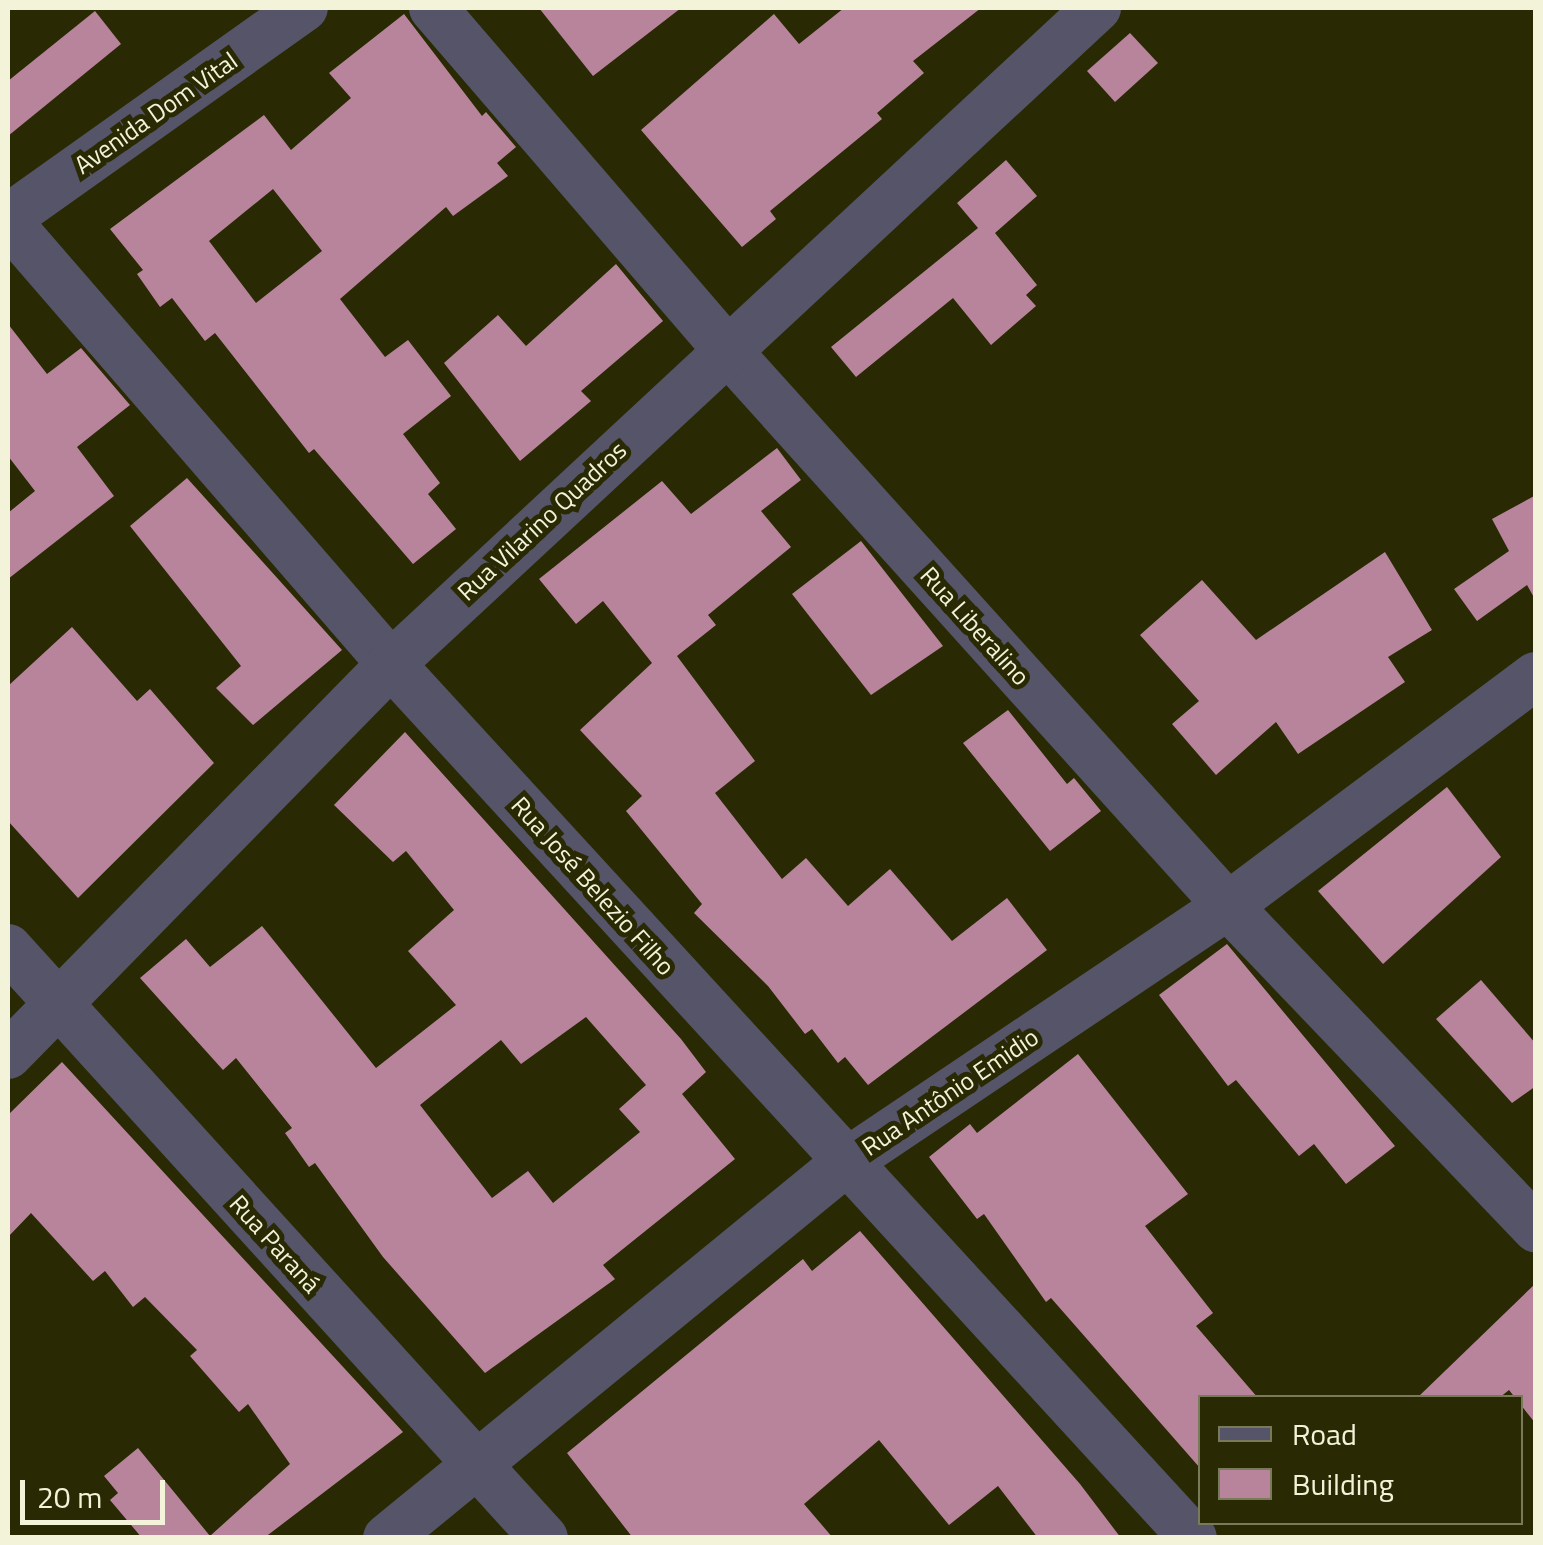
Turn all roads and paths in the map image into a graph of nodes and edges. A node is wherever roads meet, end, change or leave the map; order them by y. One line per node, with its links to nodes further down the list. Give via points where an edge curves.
1 (304, 8): 4 (street, Avenida Dom Vital)
2 (433, 8): 5 (street, Rua Liberalino)
3 (1097, 8): 5 (street, Rua Vilarino Quadros)
4 (8, 220): 6 (street, Rua José Belezio Filho)
5 (725, 348): 6 (street, Rua Vilarino Quadros); 8 (street, Rua Liberalino)
6 (391, 664): 10 (street, Rua Vilarino Quadros); 12 (street, Rua José Belezio Filho)
7 (1536, 676): 8 (street, Rua Antônio Emidio)
8 (1228, 906): 12 (street, Rua Antônio Emidio); 13 (street, Rua Liberalino)
9 (8, 948): 10 (street, Rua Paraná)
10 (58, 1005): 11 (street, Rua Vilarino Quadros); 14 (street, Rua Paraná)
11 (8, 1055)
12 (845, 1163): 14 (street, Rua Antônio Emidio); 17 (street, Rua José Belezio Filho)
13 (1536, 1228)
14 (478, 1468): 15 (street, Rua Antônio Emidio); 16 (street, Rua Paraná)
15 (387, 1538)
16 (544, 1538)
17 (1193, 1538)

